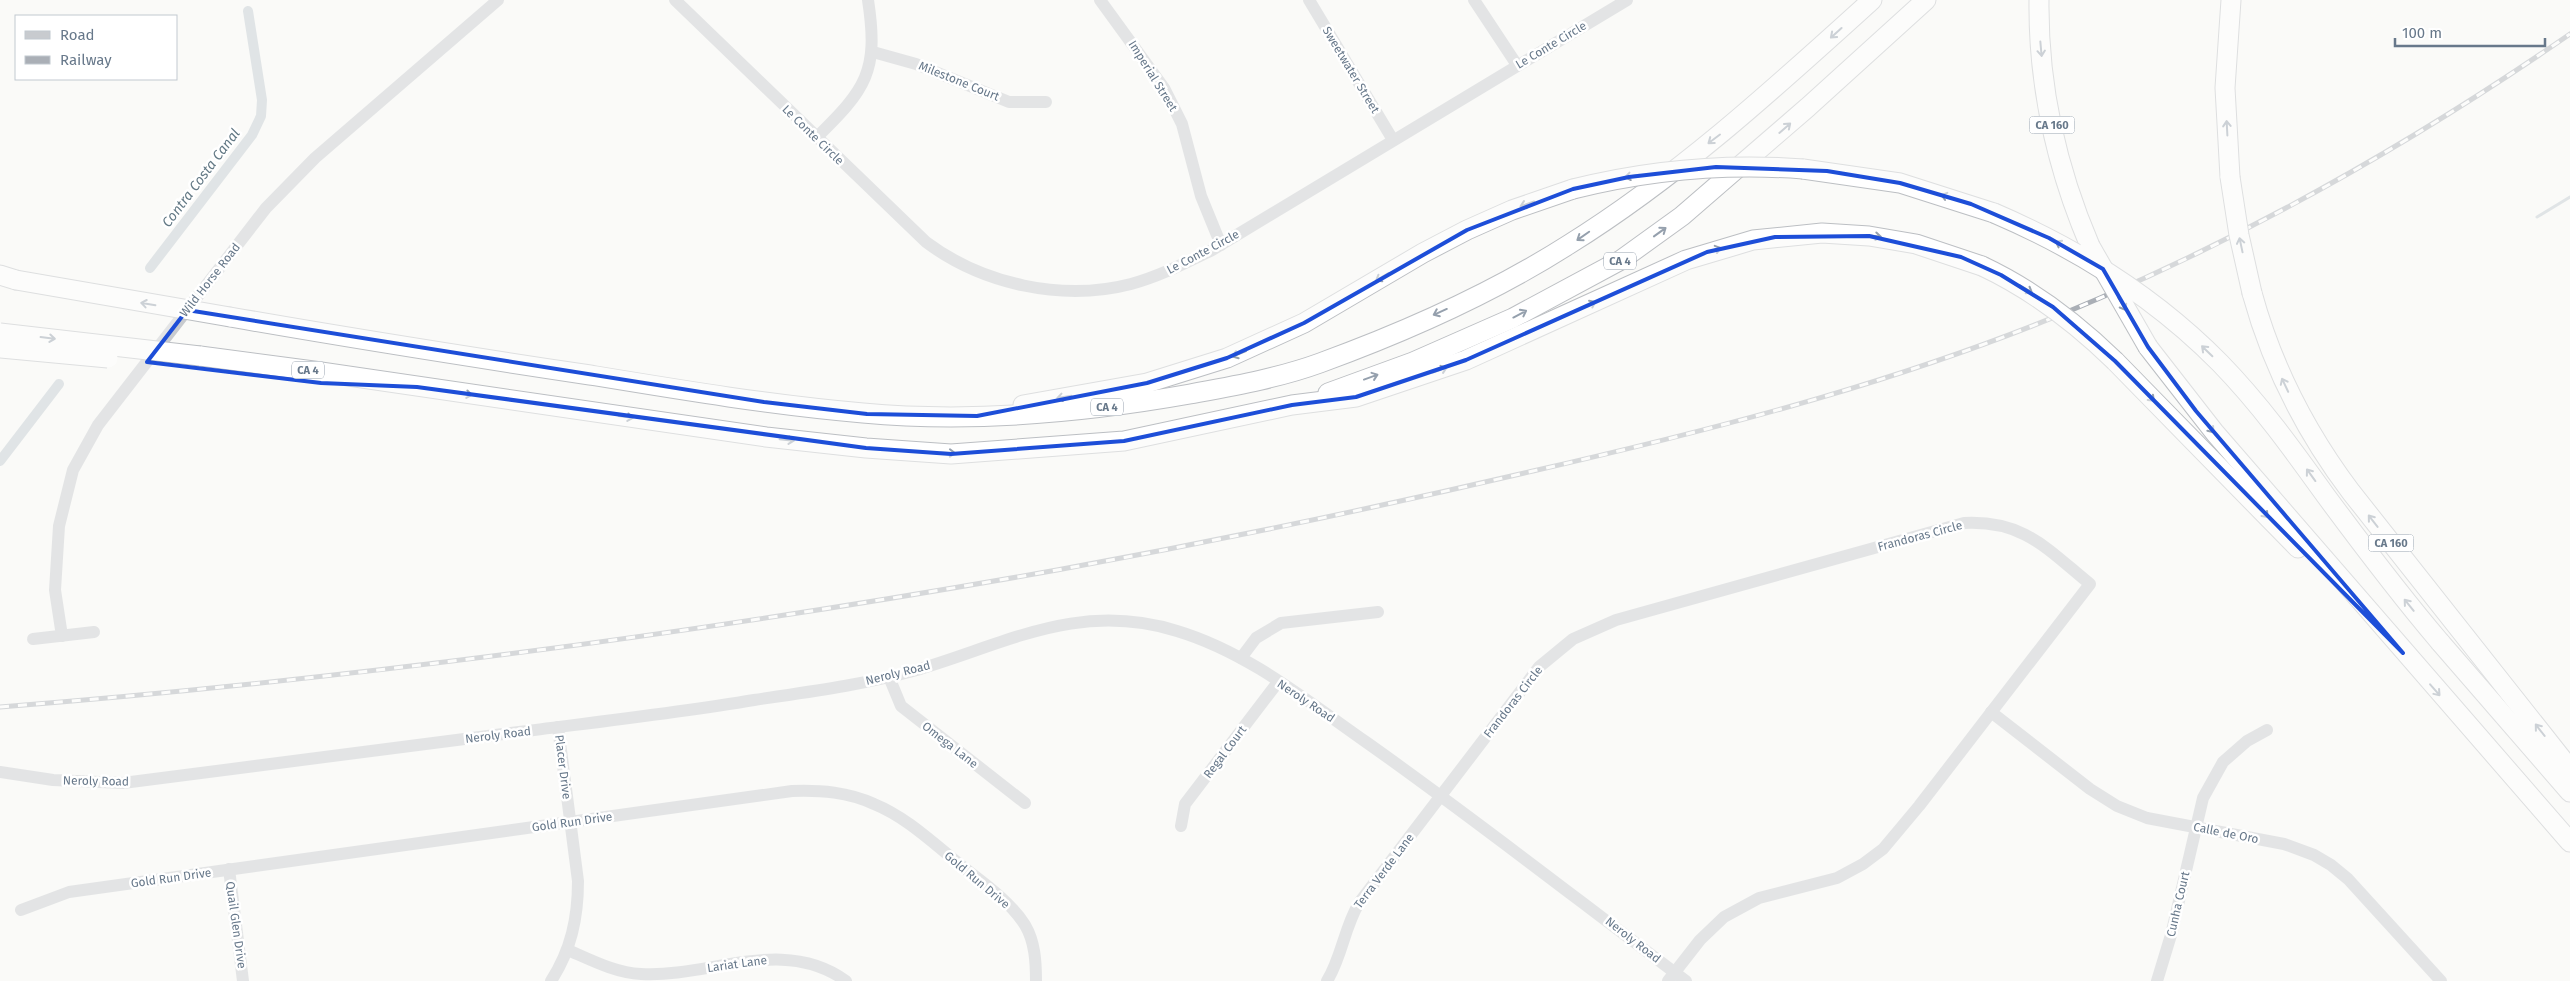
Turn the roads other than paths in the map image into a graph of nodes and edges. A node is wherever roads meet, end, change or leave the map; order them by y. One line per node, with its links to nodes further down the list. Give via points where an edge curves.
1 (498, 0): 26 (street, Wild Horse Road, via 315,158 266,208 98,424 73,470 59,526 55,590)
2 (675, 0): 15 (street, Le Conte Circle)
3 (868, 0): 12 (street)
4 (1100, 0): 17 (street, Imperial Street, via 1164,88 1182,124 1201,196)
5 (1309, 0): 16 (street, Sweetwater Street)
6 (1474, 0): 13 (street)
7 (1627, 0): 13 (street, Le Conte Circle)
8 (1872, 0): 23 (highway, CA 4, one-way to 23, via 1742,118 1570,245 1488,291 1316,364 1225,388 1130,404 1038,414)
9 (1926, 0): 22 (highway, CA 4, one-way to 9, via 1413,362 1504,322 1621,260 1682,216)
10 (2039, 0): 28 (highway, CA 160, one-way to 28, bridge, via 2042,61 2050,116 2066,178 2090,246 2148,347 2214,434)
11 (2231, 0): 35 (highway, CA 160, one-way to 11, bridge, via 2351,492 2304,423 2279,372 2252,293 2230,177 2226,88)
12 (872, 52): 14 (street, Milestone Court, via 916,64 1009,102); 15 (street, via 859,91 850,105)
13 (1517, 65): 16 (street, Le Conte Circle)
14 (1046, 102)
15 (816, 138): 17 (street, Le Conte Circle, via 940,253 1023,286 1097,289 1130,284 1171,271)
16 (1392, 140): 17 (street, Le Conte Circle)
17 (1220, 245)
18 (5, 278): 23 (highway, CA 4, one-way to 18, bridge, via 867,414 764,402 365,341)
19 (0, 333): 21 (highway, CA 4, one-way to 21, bridge)
20 (0, 348): 21 (highway, bridge)
21 (196, 361): 22 (highway, CA 4, one-way to 22, via 321,372 766,437 950,454 1124,441)
22 (1292, 406): 28 (highway, one-way to 28, bridge, via 1356,397 1438,370 1529,333 1686,260 1753,240 1822,233 1869,236 1923,246 1982,266 2054,307 2115,361)
23 (977, 416): 37 (highway, one-way to 23, bridge, via 2394,586 2266,414 2212,355 2157,307 2102,268 2049,238 1948,196 1900,184 1852,174 1745,166 1687,169 1573,190 1512,210 1467,230 1304,323 1227,358 1147,383 1066,396)
24 (1378, 612): 29 (street, via 1281,623 1256,638)
25 (94, 632): 26 (street)
26 (62, 636): 27 (street)
27 (33, 639)
28 (2403, 653): 43 (highway, CA 160, one-way to 43)
29 (1241, 658): 30 (street, Neroly Road, via 1172,629 1138,623 1090,621 1039,628); 31 (street, Neroly Road)
30 (890, 677): 33 (street, Neroly Road, via 750,701); 39 (street, Omega Lane, via 901,706)
31 (1278, 682): 38 (street, Neroly Road); 41 (street, Regal Court, via 1185,804)
32 (1991, 712): 38 (street, Frandoras Circle, via 2090,584 2017,529 1985,522 1964,523 1616,620 1579,636 1540,667); 42 (street, Calle de Oro, via 2090,789 2117,806 2147,818); 48 (street, Frandoras Circle, via 1883,848 1837,878 1759,898 1742,906 1724,917 1700,940)
33 (558, 727): 36 (street, Neroly Road, via 123,783 54,780); 40 (street, Placer Drive)
34 (2267, 730): 42 (street, Cunha Court, via 2247,741 2222,762 2203,798)
35 (2570, 768)
36 (0, 772)
37 (2570, 792)
38 (1442, 795): 48 (street, Neroly Road); 53 (street, Terra Verde Lane, via 1359,903)
39 (1025, 803)
40 (570, 822): 44 (street, Gold Run Drive); 46 (street, Placer Drive, via 578,906); 52 (street, Gold Run Drive, via 792,791 816,790 856,797 910,824 1005,900 1026,927 1033,943)
41 (1181, 826)
42 (2196, 827): 55 (street, Cunha Court, via 2172,934); 56 (street, Calle de Oro, via 2284,844 2331,865 2365,895)
43 (2570, 842)
44 (229, 869): 45 (street, Gold Run Drive, via 69,892); 49 (street, Quail Glen Drive)
45 (21, 910)
46 (568, 950): 47 (street, Lariat Lane, via 620,971); 50 (street, Placer Drive)
47 (681, 976): 51 (street, Lariat Lane, via 768,958 790,959 815,966)
48 (1671, 977): 54 (street, Neroly Road)
49 (244, 981)
50 (551, 981)
51 (846, 981)
52 (1036, 981)
53 (1327, 981)
54 (1686, 981)
55 (2157, 981)
56 (2441, 981)

